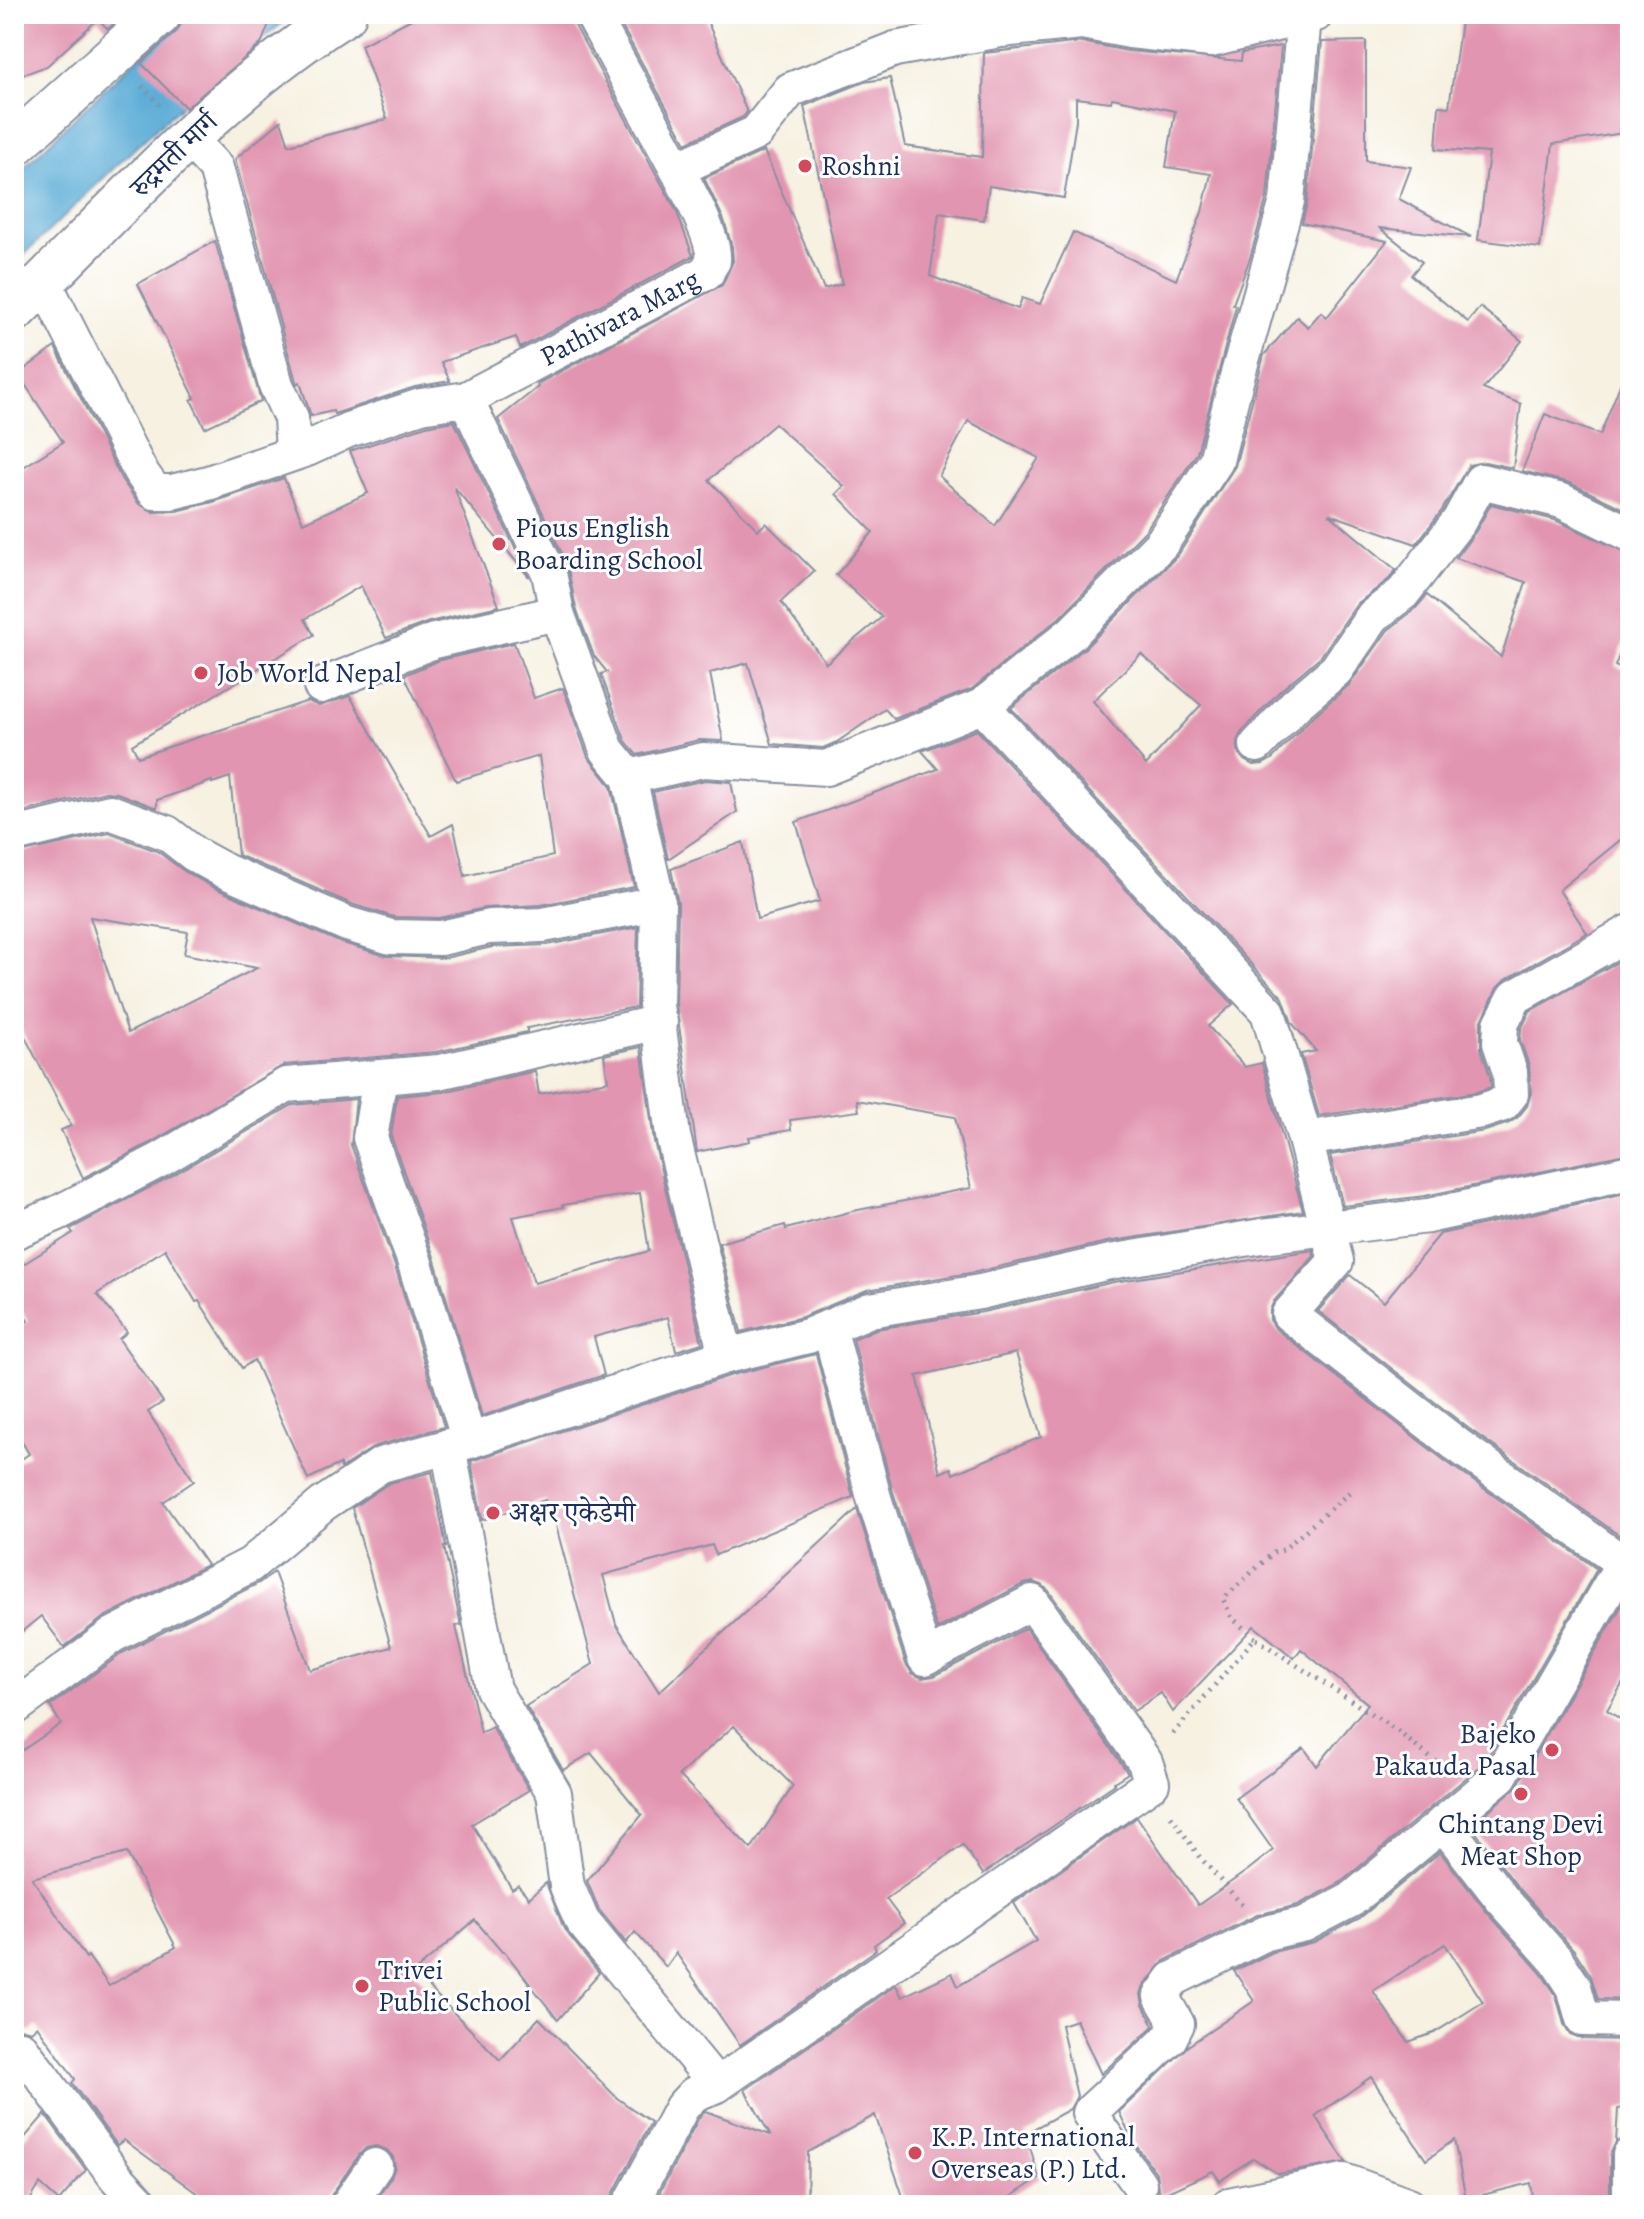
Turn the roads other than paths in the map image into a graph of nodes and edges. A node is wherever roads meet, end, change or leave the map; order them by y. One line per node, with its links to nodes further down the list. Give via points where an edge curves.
1 (160, 14): 7 (street)
2 (345, 14): 6 (street, रुद्रमती मार्ग)
3 (592, 14): 8 (street)
4 (1310, 16): 5 (street, via 1211,40 1130,31); 16 (street, via 1287,201 1216,461 1161,544 1072,633)
5 (1081, 18): 8 (street, via 895,49 790,90 756,133)
6 (179, 127): 9 (street, रुद्रमती मार्ग); 12 (street, via 216,168 276,385 291,418)
7 (14, 145)
8 (677, 169): 11 (street, Pathivara Marg, via 710,246 713,261 707,272)
9 (44, 282): 10 (street, रुद्रमती मार्ग); 12 (street, via 155,492 208,483)
10 (14, 311)
11 (466, 399): 12 (street, via 421,406); 14 (street, via 549,573)
12 (293, 452)
13 (1630, 534): 17 (street, via 1562,501 1481,481 1459,521 1403,593 1373,616 1336,670)
14 (557, 613): 15 (street, via 434,641); 18 (street, via 607,750)
15 (321, 686)
16 (982, 706): 18 (street, via 826,768 703,760); 24 (street, via 1268,1012)
17 (1257, 745)
18 (629, 777): 20 (street)
19 (14, 835): 20 (street, via 110,812 167,833 225,871 347,924 391,937 441,938)
20 (658, 903): 22 (street)
21 (1630, 932): 24 (street, via 1515,997 1501,1024 1511,1094 1503,1104)
22 (660, 1022): 23 (street, via 439,1072); 29 (street, via 673,1136)
23 (380, 1077): 27 (street, via 286,1085 160,1160); 30 (street, via 370,1138 414,1260)
24 (1305, 1139): 26 (street)
25 (1630, 1172): 26 (street, via 1428,1216)
26 (1326, 1228): 28 (street, via 1110,1262 870,1310); 32 (street, via 1336,1261 1289,1314 1456,1444 1623,1563 1500,1776)
27 (14, 1232)
28 (829, 1327): 29 (street); 35 (street, via 874,1498 925,1658 1032,1602 1148,1772)
29 (726, 1356): 30 (street)
30 (459, 1443): 31 (street, via 381,1465 323,1504 250,1565 113,1635); 35 (street, via 493,1689 554,1793 567,1886 582,1921)
31 (14, 1708)
32 (1443, 1823): 33 (street, via 1557,1961 1574,1987 1583,2019); 38 (street, via 1351,1900 1305,1924 1266,1933 1173,1979 1161,1996 1177,2024 1170,2038 1089,2113)
33 (1630, 2020)
34 (21, 2048): 39 (street)
35 (717, 2085): 41 (street, via 694,2094 682,2107)
36 (1630, 2155): 44 (street)
37 (375, 2166): 40 (street)
38 (1147, 2198)
39 (142, 2205)
40 (348, 2205)
41 (630, 2205)
42 (1229, 2205): 43 (street, via 1344,2181)
43 (1409, 2205)
44 (1630, 2205)

